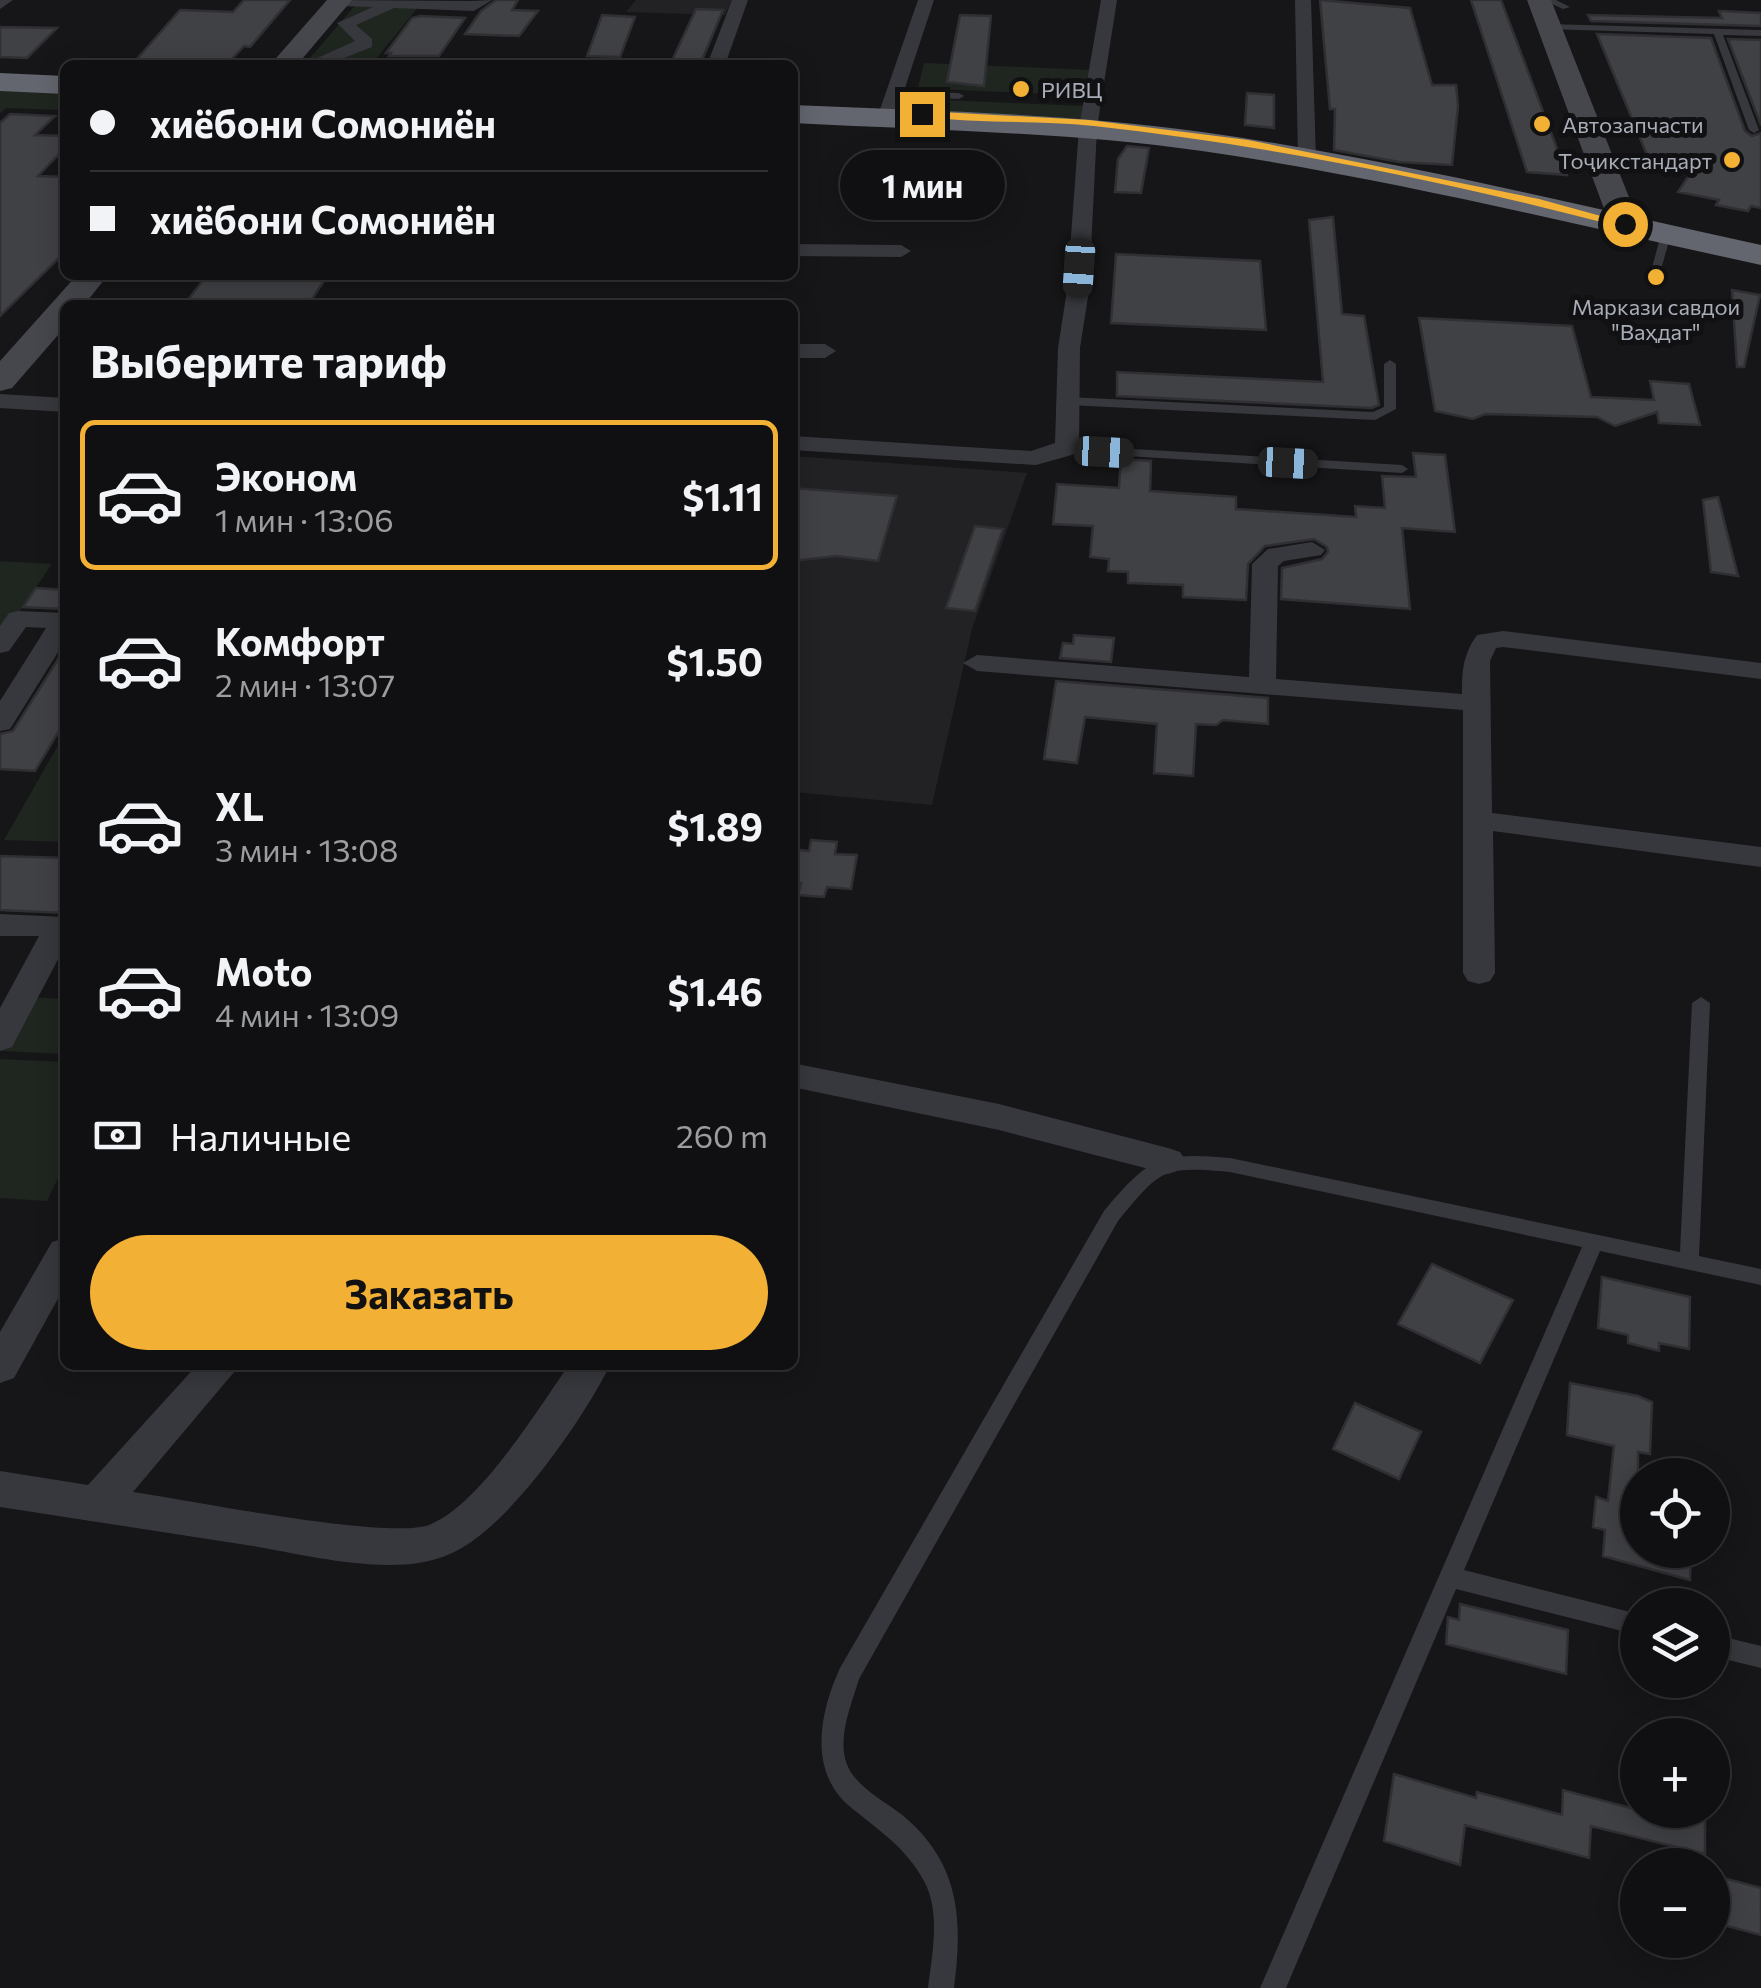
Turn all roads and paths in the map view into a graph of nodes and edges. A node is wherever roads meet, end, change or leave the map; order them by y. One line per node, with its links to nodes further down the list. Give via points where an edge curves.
1 (340, 0): 7 (street); 14 (street)
2 (484, 0): 7 (street, via 474,6)
3 (740, 0): 17 (street)
4 (926, 0): 21 (street)
5 (1110, 0): 23 (street)
6 (1303, 0): 25 (street)
7 (400, 3): 13 (street); 13 (street, via 345,23)
8 (1550, 8): 10 (lane); 26 (street)
9 (1577, 16): 10 (lane)
10 (1584, 28): 11 (lane)
11 (1717, 31): 12 (lane); 24 (lane)
12 (1761, 33)
13 (366, 43): 15 (street); 16 (street)
14 (287, 60)
15 (324, 60)
16 (352, 60)
17 (718, 60)
18 (0, 78): 19 (highway)
19 (60, 81)
20 (959, 96): 21 (lane)
21 (891, 108): 22 (highway); 23 (highway)
22 (798, 111)
23 (1089, 125): 25 (highway); 38 (street)
24 (1754, 130)
25 (1307, 156): 26 (highway)
26 (1625, 224): 29 (highway, via 1661,250)
27 (798, 250): 28 (street)
28 (900, 251)
29 (1761, 255)
30 (89, 280): 31 (street)
31 (71, 300)
32 (53, 335): 36 (street)
33 (798, 351): 34 (street)
34 (825, 352)
35 (1390, 364): 38 (lane, via 1390,410 1375,416)
36 (0, 381)
37 (0, 401): 39 (street)
38 (1068, 401): 41 (street)
39 (60, 404)
40 (798, 443): 41 (street, via 1036,458)
41 (1067, 449): 42 (lane)
42 (1402, 468)
43 (1312, 550): 49 (street, via 1277,554 1265,564)
44 (60, 621): 46 (street, via 18,619)
45 (60, 627): 51 (street)
46 (0, 644)
47 (977, 663): 49 (street)
48 (1761, 671): 50 (street, via 1486,640 1476,661)
49 (1262, 686): 50 (street)
50 (1476, 703): 52 (street)
51 (0, 723)
52 (1477, 820): 53 (street); 55 (street)
53 (1761, 857)
54 (0, 925): 57 (street, via 60,926)
55 (1479, 973)
56 (1701, 1003): 62 (lane)
57 (0, 1038)
58 (798, 1080): 59 (street, via 999,1117)
59 (1168, 1160): 60 (lane, via 1230,1164); 73 (lane, via 1145,1174 1111,1216 848,1676 834,1712 829,1748 845,1788 906,1837 933,1872 948,1913)
60 (1594, 1243): 62 (lane); 69 (lane)
61 (60, 1261): 64 (street)
62 (1690, 1262): 63 (lane)
63 (1761, 1277)
64 (0, 1367)
65 (218, 1370): 68 (street)
66 (587, 1370): 68 (street, via 494,1496 466,1525 436,1542 402,1546 325,1538)
67 (0, 1489): 68 (street)
68 (97, 1504)
69 (1450, 1577): 70 (lane); 74 (lane)
70 (1620, 1621)
71 (1730, 1649): 72 (lane)
72 (1761, 1657)
73 (941, 1988)
74 (1273, 1988)

